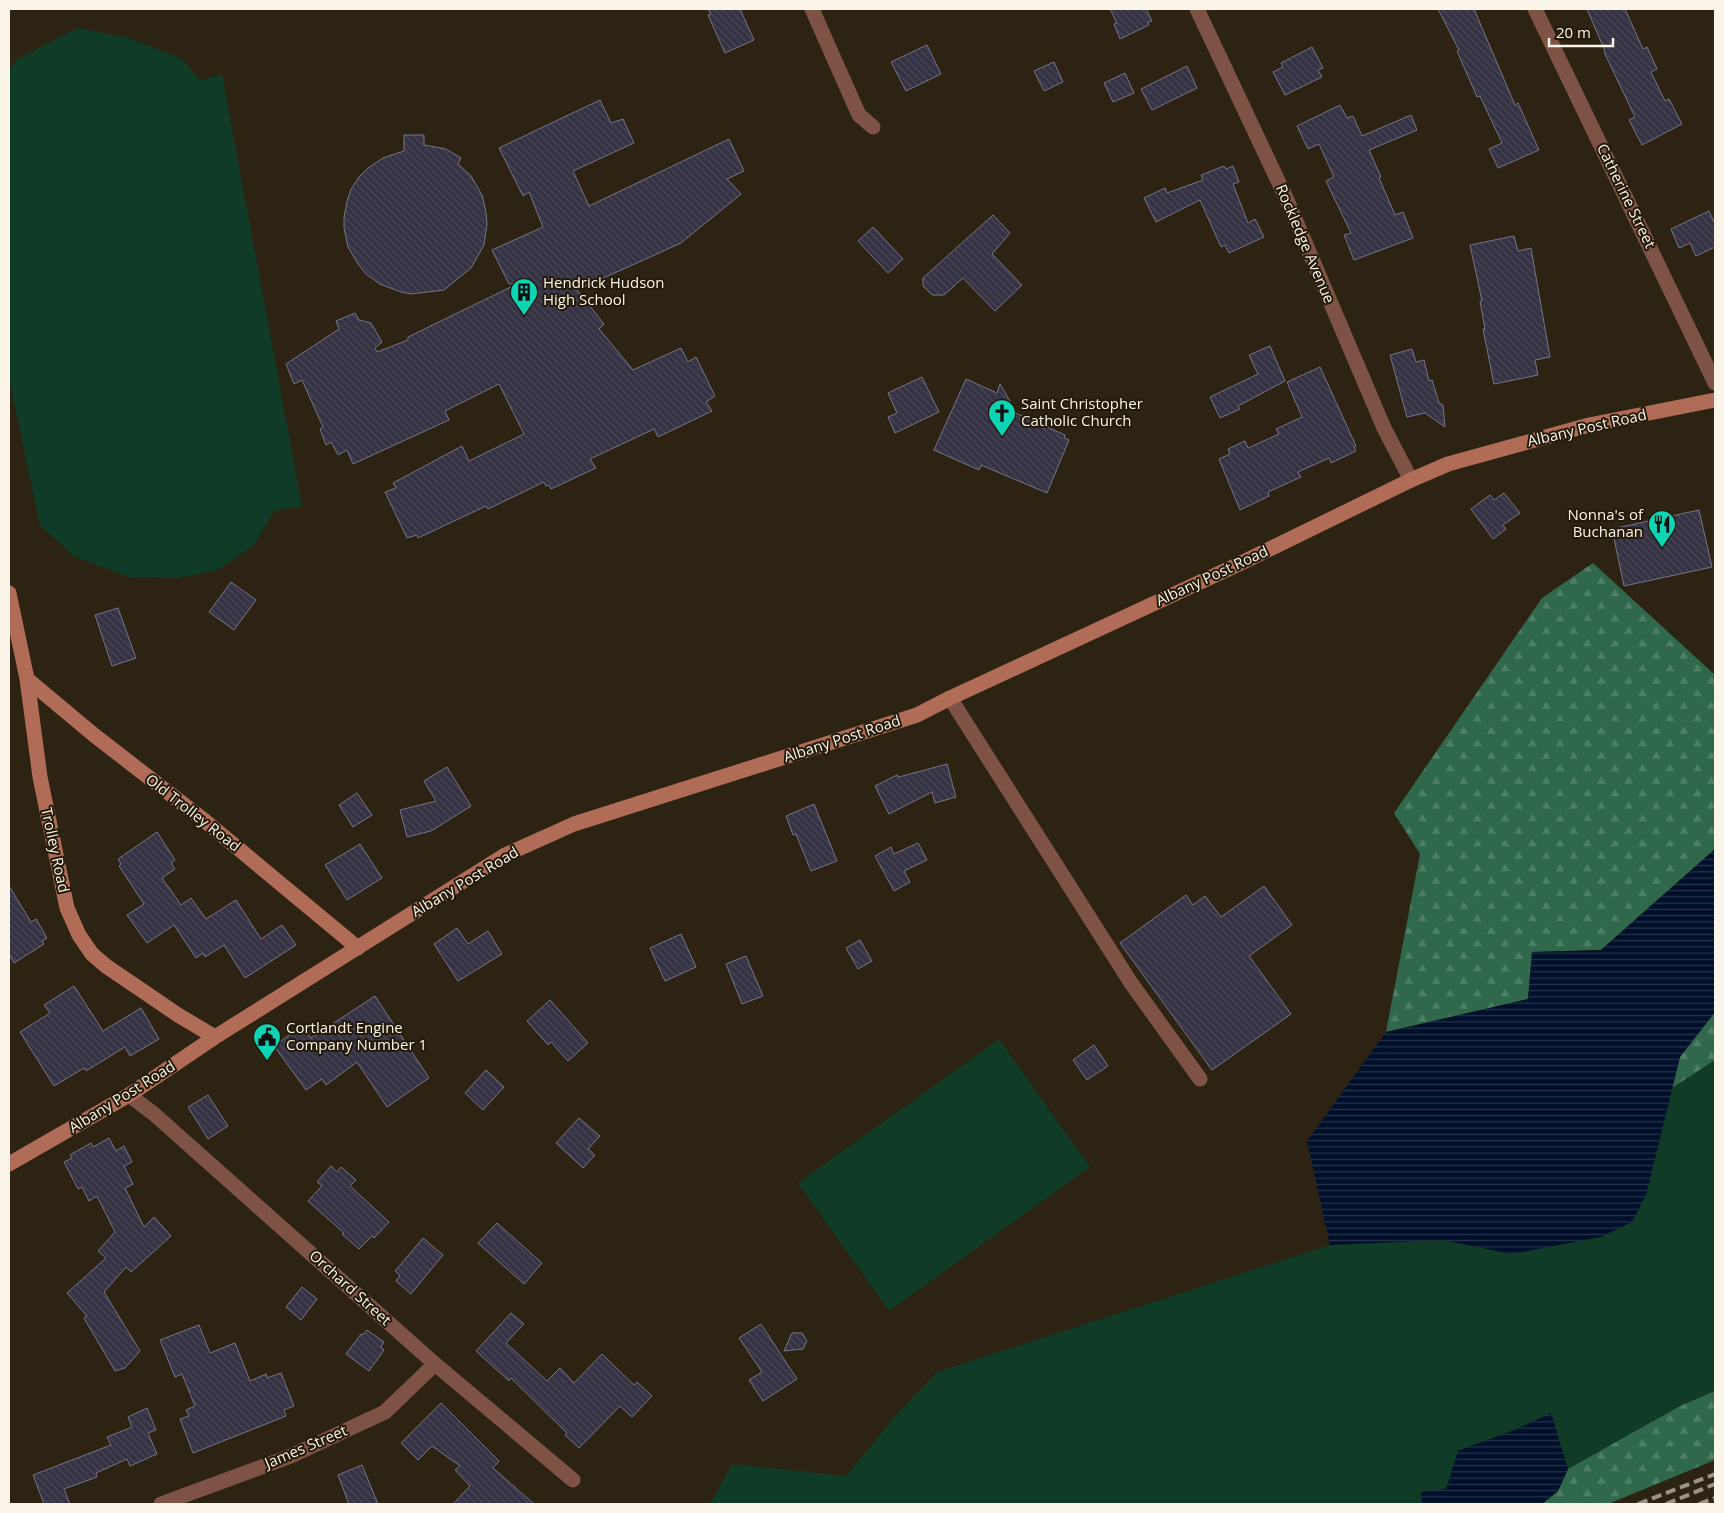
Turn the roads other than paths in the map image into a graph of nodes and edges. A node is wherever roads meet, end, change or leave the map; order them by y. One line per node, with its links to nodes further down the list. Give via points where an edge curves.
1 (812, 9): 4 (street, via 859,115)
2 (1197, 9): 7 (street, Rockledge Avenue, via 1287,200 1384,428)
3 (1535, 9): 5 (street, Catherine Street)
4 (873, 127)
5 (1715, 383)
6 (1715, 400): 7 (main road, Albany Post Road, via 1589,425 1448,464)
7 (1411, 480): 10 (main road, Albany Post Road)
8 (9, 593): 9 (main road, Trolley Road)
9 (27, 679): 11 (main road, Old Trolley Road); 12 (main road, Trolley Road, via 40,778 67,908 79,935 92,954 106,966)
10 (950, 698): 11 (main road, Albany Post Road, via 917,715 574,824 505,855); 13 (street, via 1131,983)
11 (358, 948): 12 (main road, Albany Post Road)
12 (215, 1037): 14 (main road, Albany Post Road)
13 (1200, 1079)
14 (130, 1095): 15 (main road, Albany Post Road); 16 (street, Orchard Street)
15 (9, 1164)
16 (436, 1364): 17 (street, Orchard Street); 18 (street, James Street, via 385,1412 291,1456)
17 (573, 1480)
18 (162, 1504)

